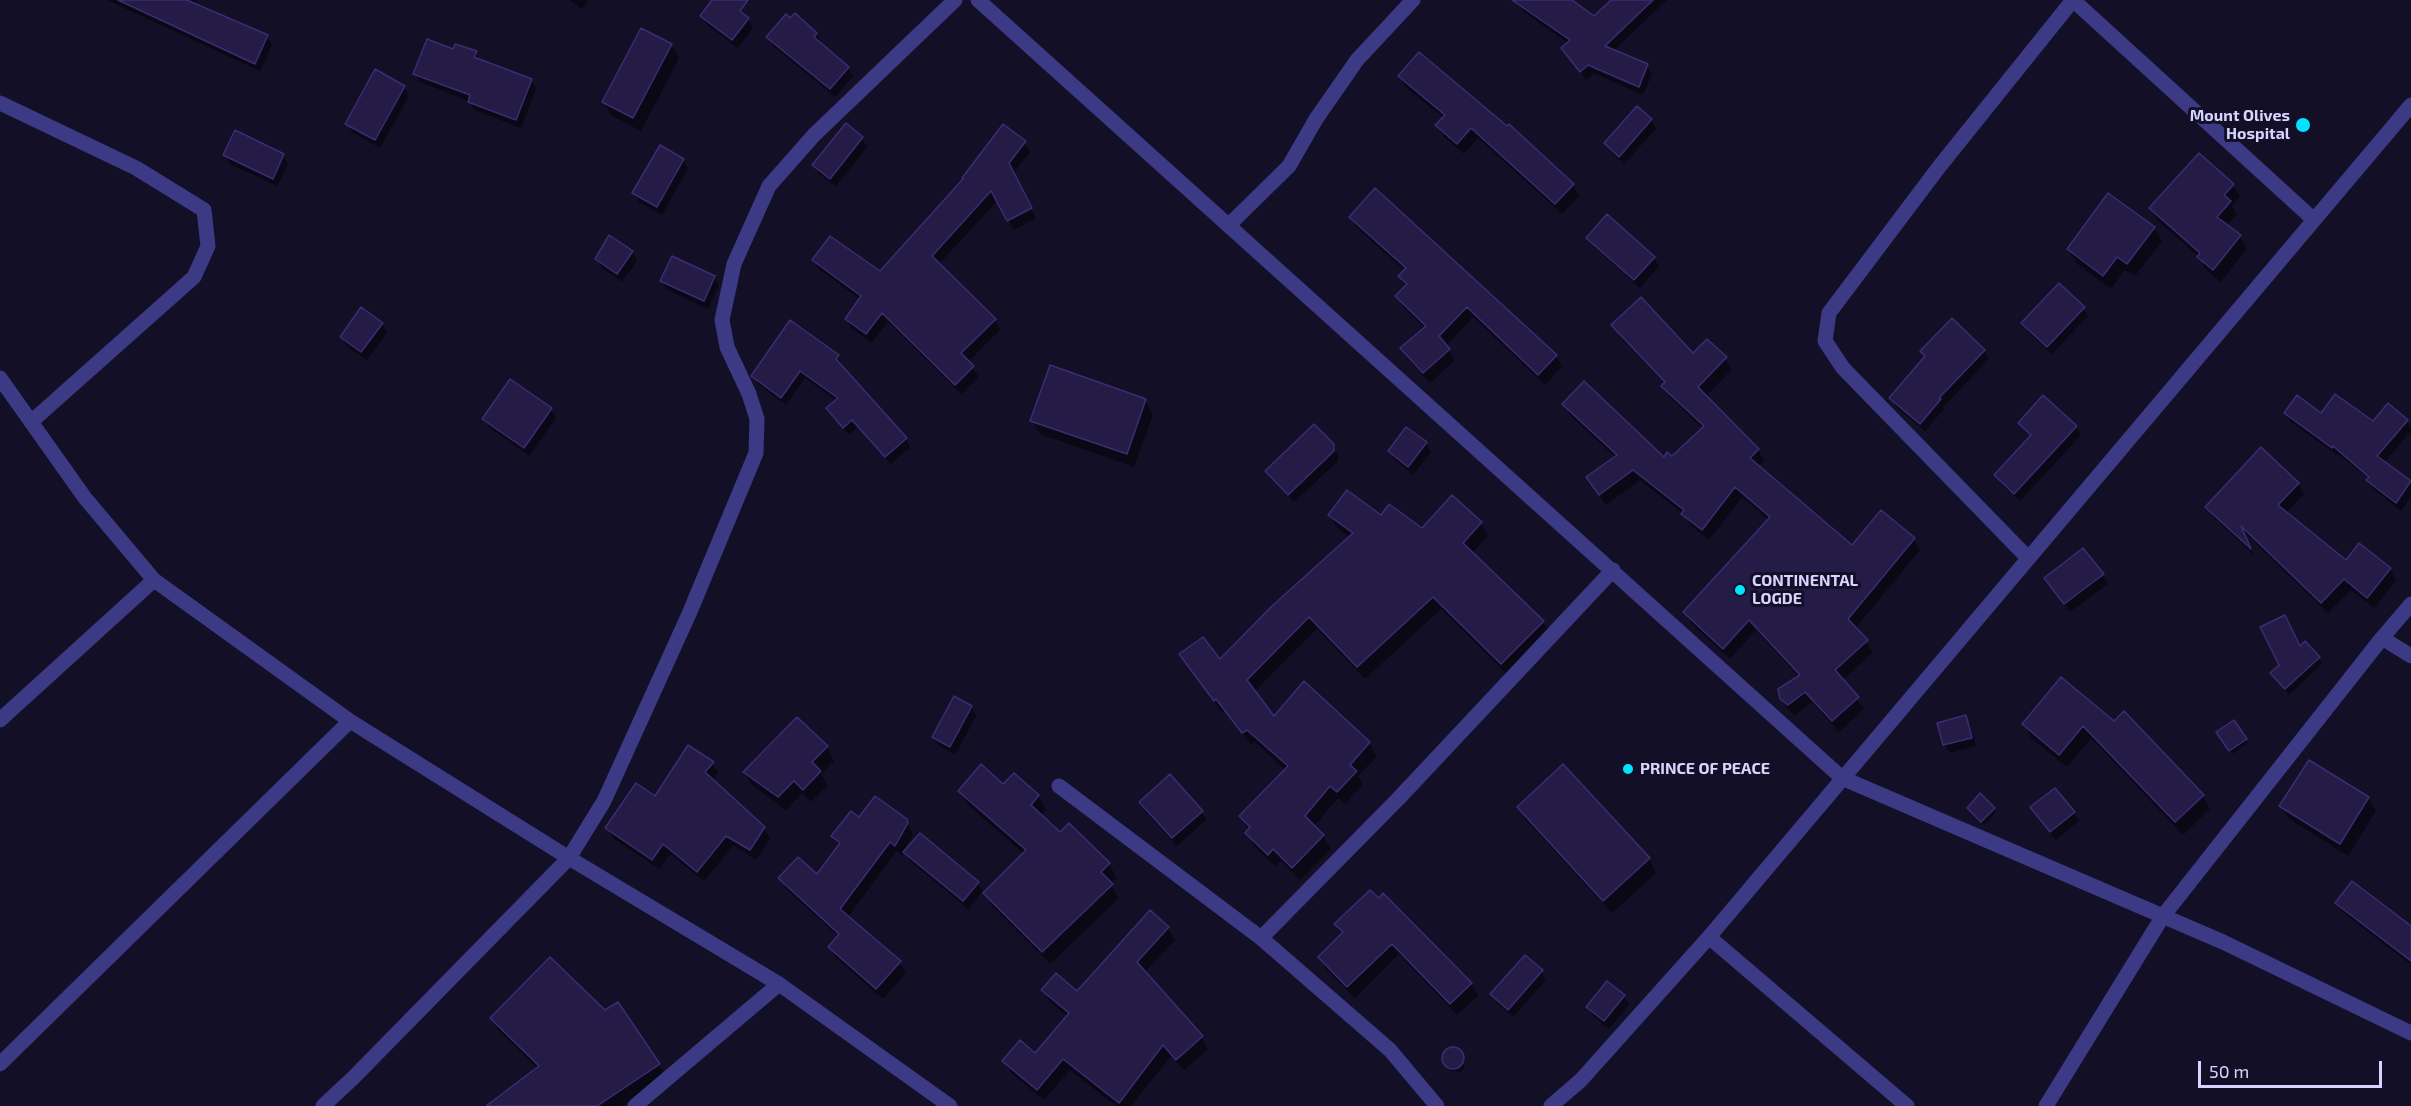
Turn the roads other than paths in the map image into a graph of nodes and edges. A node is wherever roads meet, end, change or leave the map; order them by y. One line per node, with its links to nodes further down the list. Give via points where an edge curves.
1 (955, 0): 21 (street, via 814,135 769,186 738,254 722,320 727,347 757,419 756,453 653,697 604,801)
2 (978, 0): 8 (street)
3 (1413, 0): 8 (street, via 1356,60 1289,166)
4 (2073, 0): 7 (street); 11 (street, via 1939,167 1829,313 1826,341 1843,368)
5 (0, 103): 10 (street, via 136,168 204,210 208,246 194,277)
6 (2411, 105): 7 (street)
7 (2313, 219): 11 (street)
8 (1230, 224): 12 (street)
9 (0, 378): 10 (street)
10 (31, 422): 13 (street, via 85,498)
11 (2028, 557): 19 (street)
12 (1613, 570): 19 (street); 24 (street)
13 (154, 580): 17 (street); 18 (street)
14 (2411, 604): 15 (street)
15 (2382, 638): 16 (street); 22 (street)
16 (2411, 656)
17 (0, 720)
18 (350, 721): 21 (street); 27 (street)
19 (1842, 778): 22 (street); 23 (street)
20 (1059, 786): 24 (street)
21 (569, 858): 25 (street); 28 (street)
22 (2163, 916): 26 (street); 34 (street)
23 (1709, 937): 32 (street, via 1581,1080); 33 (street)
24 (1261, 938): 31 (street, via 1390,1050)
25 (779, 984): 29 (street); 30 (street)
26 (2411, 1033)
27 (0, 1064)
28 (323, 1106)
29 (635, 1106)
30 (950, 1106)
31 (1437, 1106)
32 (1551, 1106)
33 (1907, 1106)
34 (2046, 1106)

